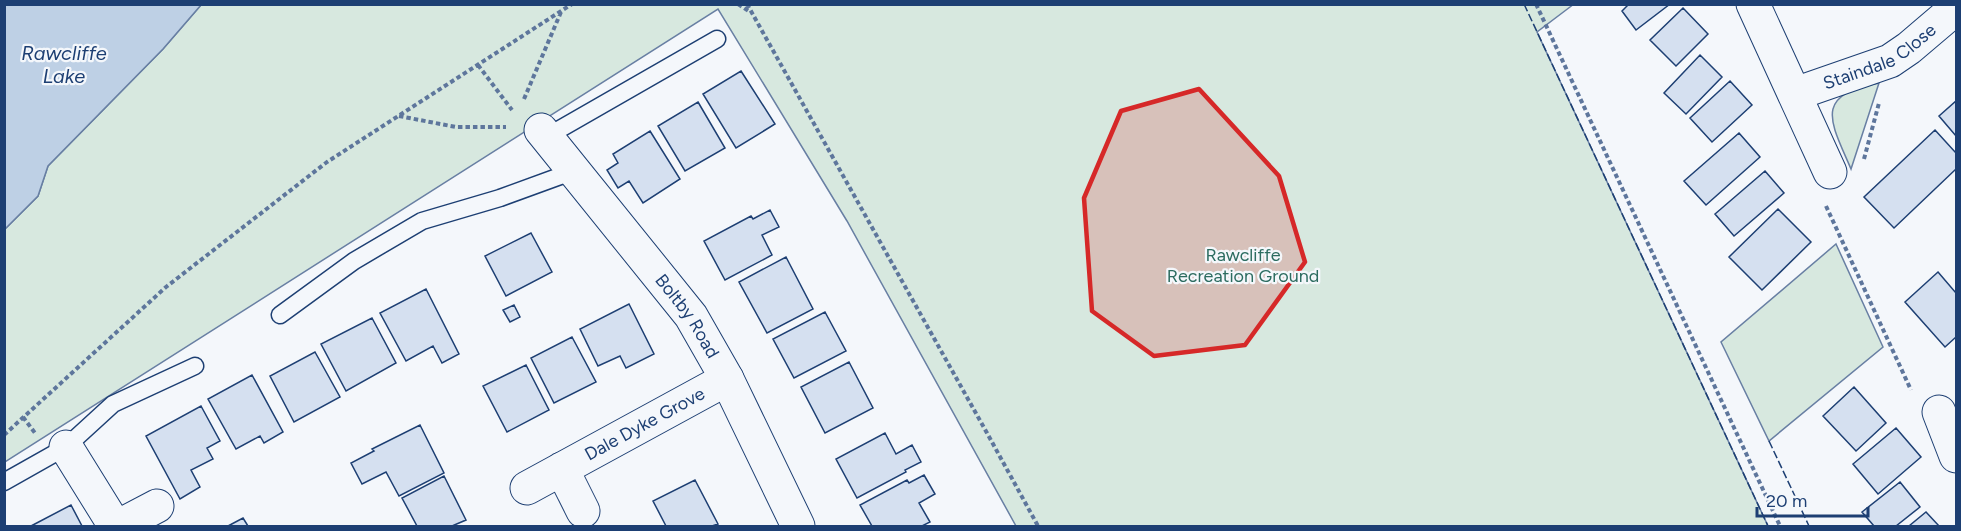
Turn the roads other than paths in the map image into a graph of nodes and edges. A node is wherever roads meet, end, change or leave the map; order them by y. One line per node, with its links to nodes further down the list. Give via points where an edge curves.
1 (1753, 4): 4 (street)
2 (1956, 8): 4 (street, Staindale Close, via 1890,61)
3 (717, 39): 5 (lane)
4 (1795, 94): 7 (street)
5 (536, 131): 6 (street, Boltby Road)
6 (574, 171): 8 (lane, via 422,221 354,261); 10 (street, Boltby Road, via 691,316)
7 (1830, 172)
8 (280, 315)
9 (195, 366): 12 (lane, via 113,404)
10 (727, 379): 14 (street, Dale Dyke Grove); 20 (street, Boltby Road)
11 (1939, 412): 13 (street)
12 (66, 447): 15 (lane); 19 (street)
13 (1956, 456)
14 (562, 469): 16 (street, Dale Dyke Grove); 18 (street, Dale Dyke Grove)
15 (4, 482)
16 (527, 488)
17 (157, 506): 19 (street)
18 (583, 511)
19 (117, 526)
20 (798, 526)

